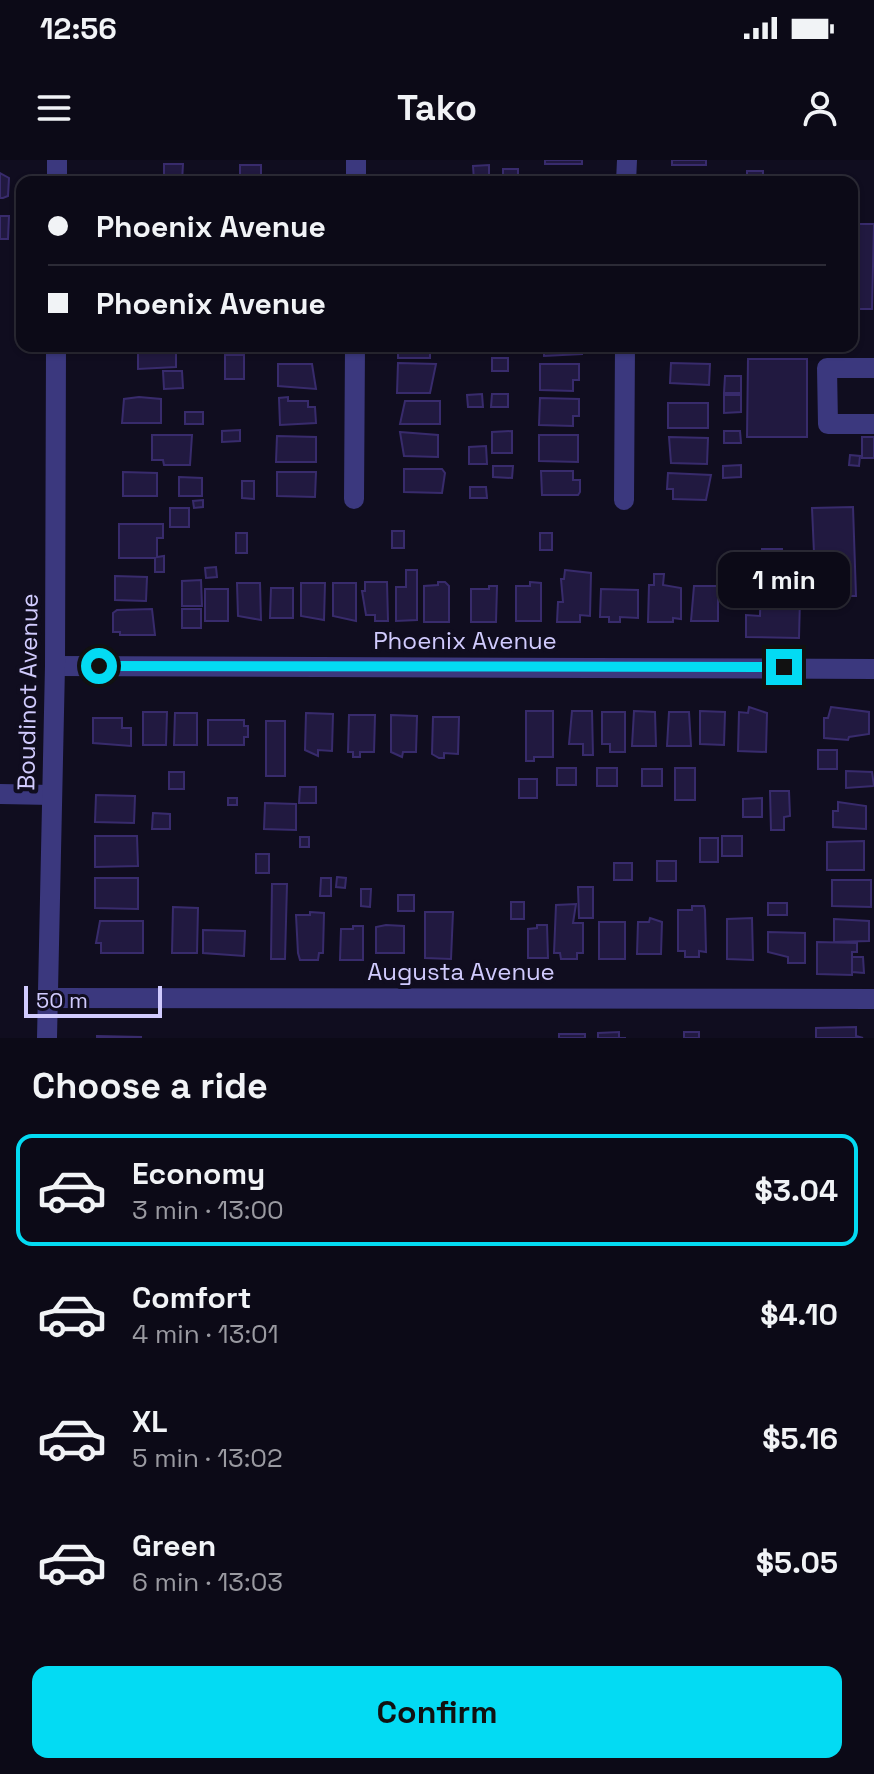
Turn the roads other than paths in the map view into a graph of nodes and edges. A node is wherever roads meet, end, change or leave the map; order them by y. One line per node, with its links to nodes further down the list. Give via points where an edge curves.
1 (56, 352): 8 (street, Boudinot Avenue)
2 (355, 352): 6 (street)
3 (625, 352): 7 (street)
4 (874, 368): 5 (street, via 827,368 828,424)
5 (874, 424)
6 (354, 499)
7 (624, 500)
8 (55, 666): 9 (street, Phoenix Avenue); 11 (street, Boudinot Avenue)
9 (874, 669)
10 (0, 794): 11 (street)
11 (52, 795): 12 (street, Boudinot Avenue)
12 (48, 998): 13 (street, Augusta Avenue); 14 (street, Boudinot Avenue)
13 (874, 999)
14 (47, 1038)

